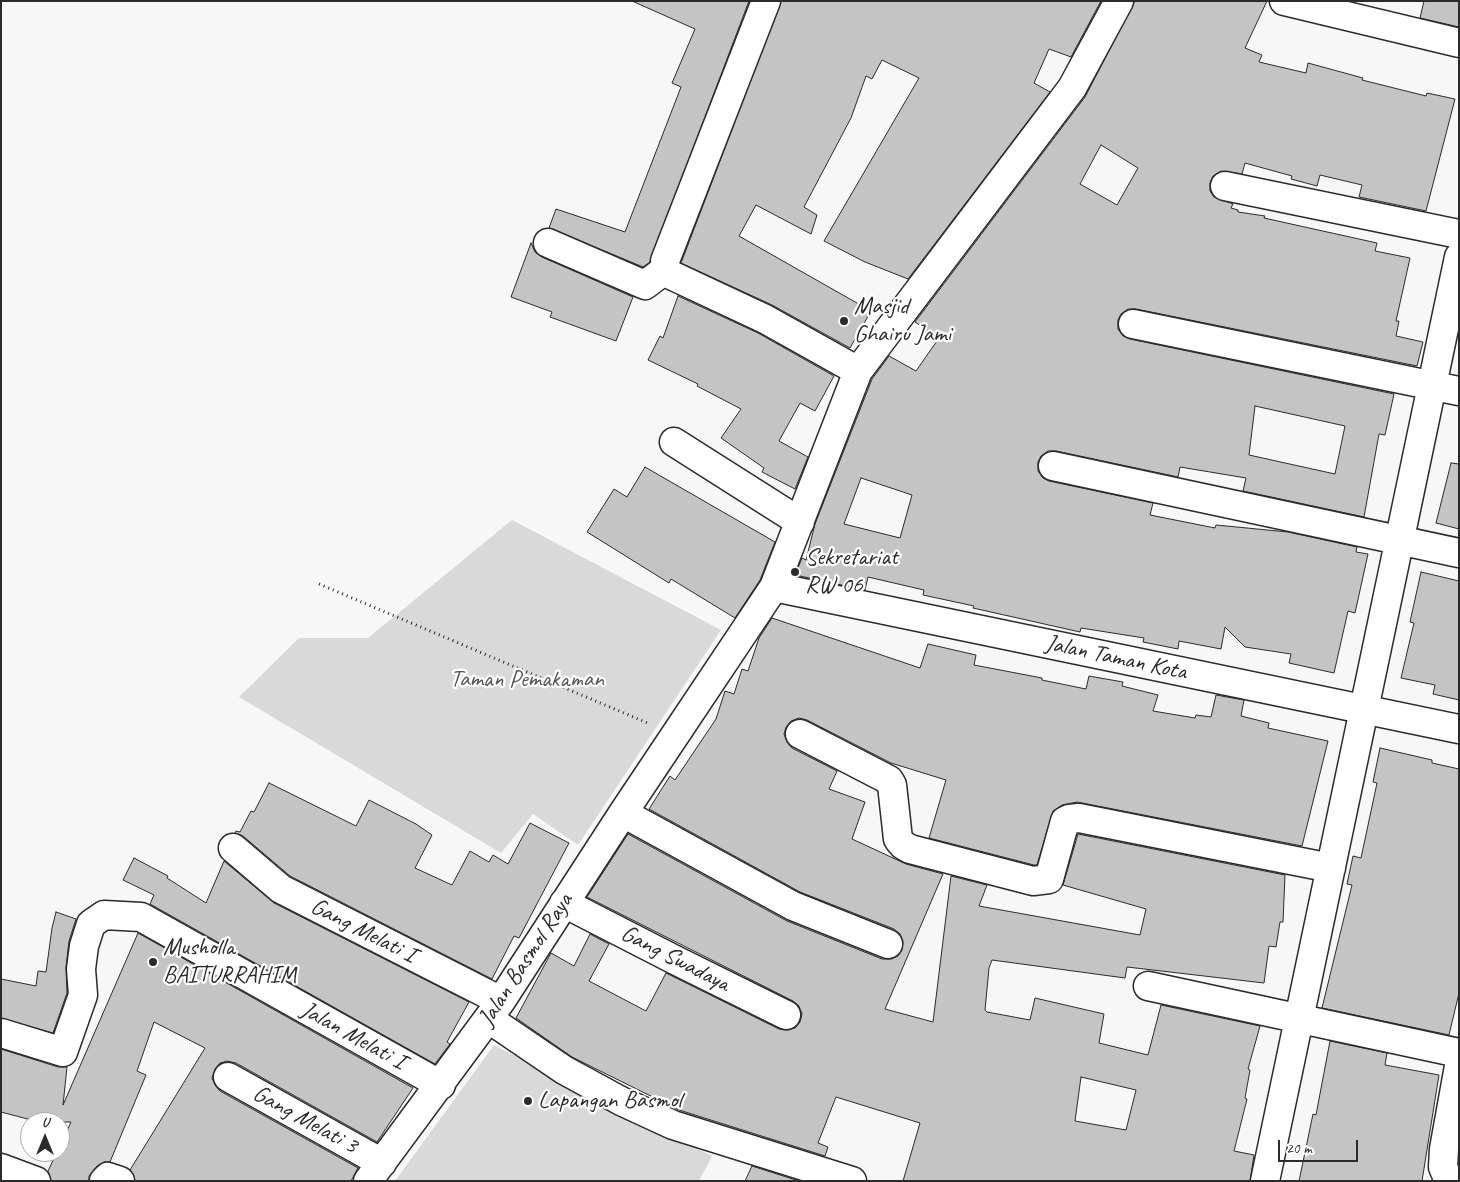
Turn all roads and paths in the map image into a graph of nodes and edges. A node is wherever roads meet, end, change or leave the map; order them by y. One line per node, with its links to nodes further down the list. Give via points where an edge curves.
1 (766, 1): 9 (street, via 665,261)
2 (1119, 1): 11 (street, Jalan Basmol Raya, via 1072,88)
3 (1284, 1): 4 (street)
4 (1459, 43)
5 (1225, 186): 6 (street)
6 (1459, 234)
7 (548, 243): 9 (street, via 645,286)
8 (1459, 257): 12 (street)
9 (666, 269): 11 (street, via 671,275 765,319)
10 (1133, 324): 12 (street)
11 (858, 371): 16 (street, Jalan Basmol Raya)
12 (1432, 386): 13 (street); 17 (street)
13 (1459, 392)
14 (674, 442): 16 (street)
15 (1053, 466): 17 (street)
16 (800, 522): 20 (street, Jalan Basmol Raya)
17 (1400, 538): 18 (street); 21 (street)
18 (1459, 553)
19 (319, 584): 23 (path)
20 (774, 588): 21 (street, Jalan Taman Kota); 23 (street, Jalan Basmol Raya)
21 (1364, 710): 22 (street, Jalan Taman Kota); 27 (street)
22 (1459, 729)
23 (676, 734): 25 (street, Jalan Basmol Raya)
24 (800, 734): 27 (street, via 889,780 898,839 903,845 1033,881 1049,879 1065,821 1074,818)
25 (623, 813): 28 (street, Jalan Basmol Raya); 29 (street, via 793,906)
26 (233, 848): 31 (street, Gang Melati I, via 281,889)
27 (1331, 868): 33 (street)
28 (564, 903): 31 (street, Jalan Basmol Raya); 32 (street, Gang Swadaya)
29 (888, 944)
30 (1148, 986): 33 (street)
31 (495, 1010): 38 (street, Jalan Basmol Raya); 44 (street, Gang Melati I, via 564,1070 621,1101 673,1125)
32 (786, 1015)
33 (1298, 1018): 35 (street); 45 (street)
34 (1, 1033): 38 (street, Jalan Melati I, via 63,1052 83,995 81,969 91,924 104,915 141,917)
35 (1459, 1053)
36 (1459, 1066): 46 (street, via 1444,1149 1443,1167)
37 (228, 1077): 40 (street, Gang Melati 3)
38 (441, 1085): 40 (street, Jalan Basmol Raya)
39 (1, 1168): 41 (street)
40 (375, 1172)
41 (36, 1181)
42 (104, 1181): 43 (street, via 108,1177)
43 (120, 1181)
44 (852, 1181)
45 (1265, 1181)
46 (1449, 1181)

